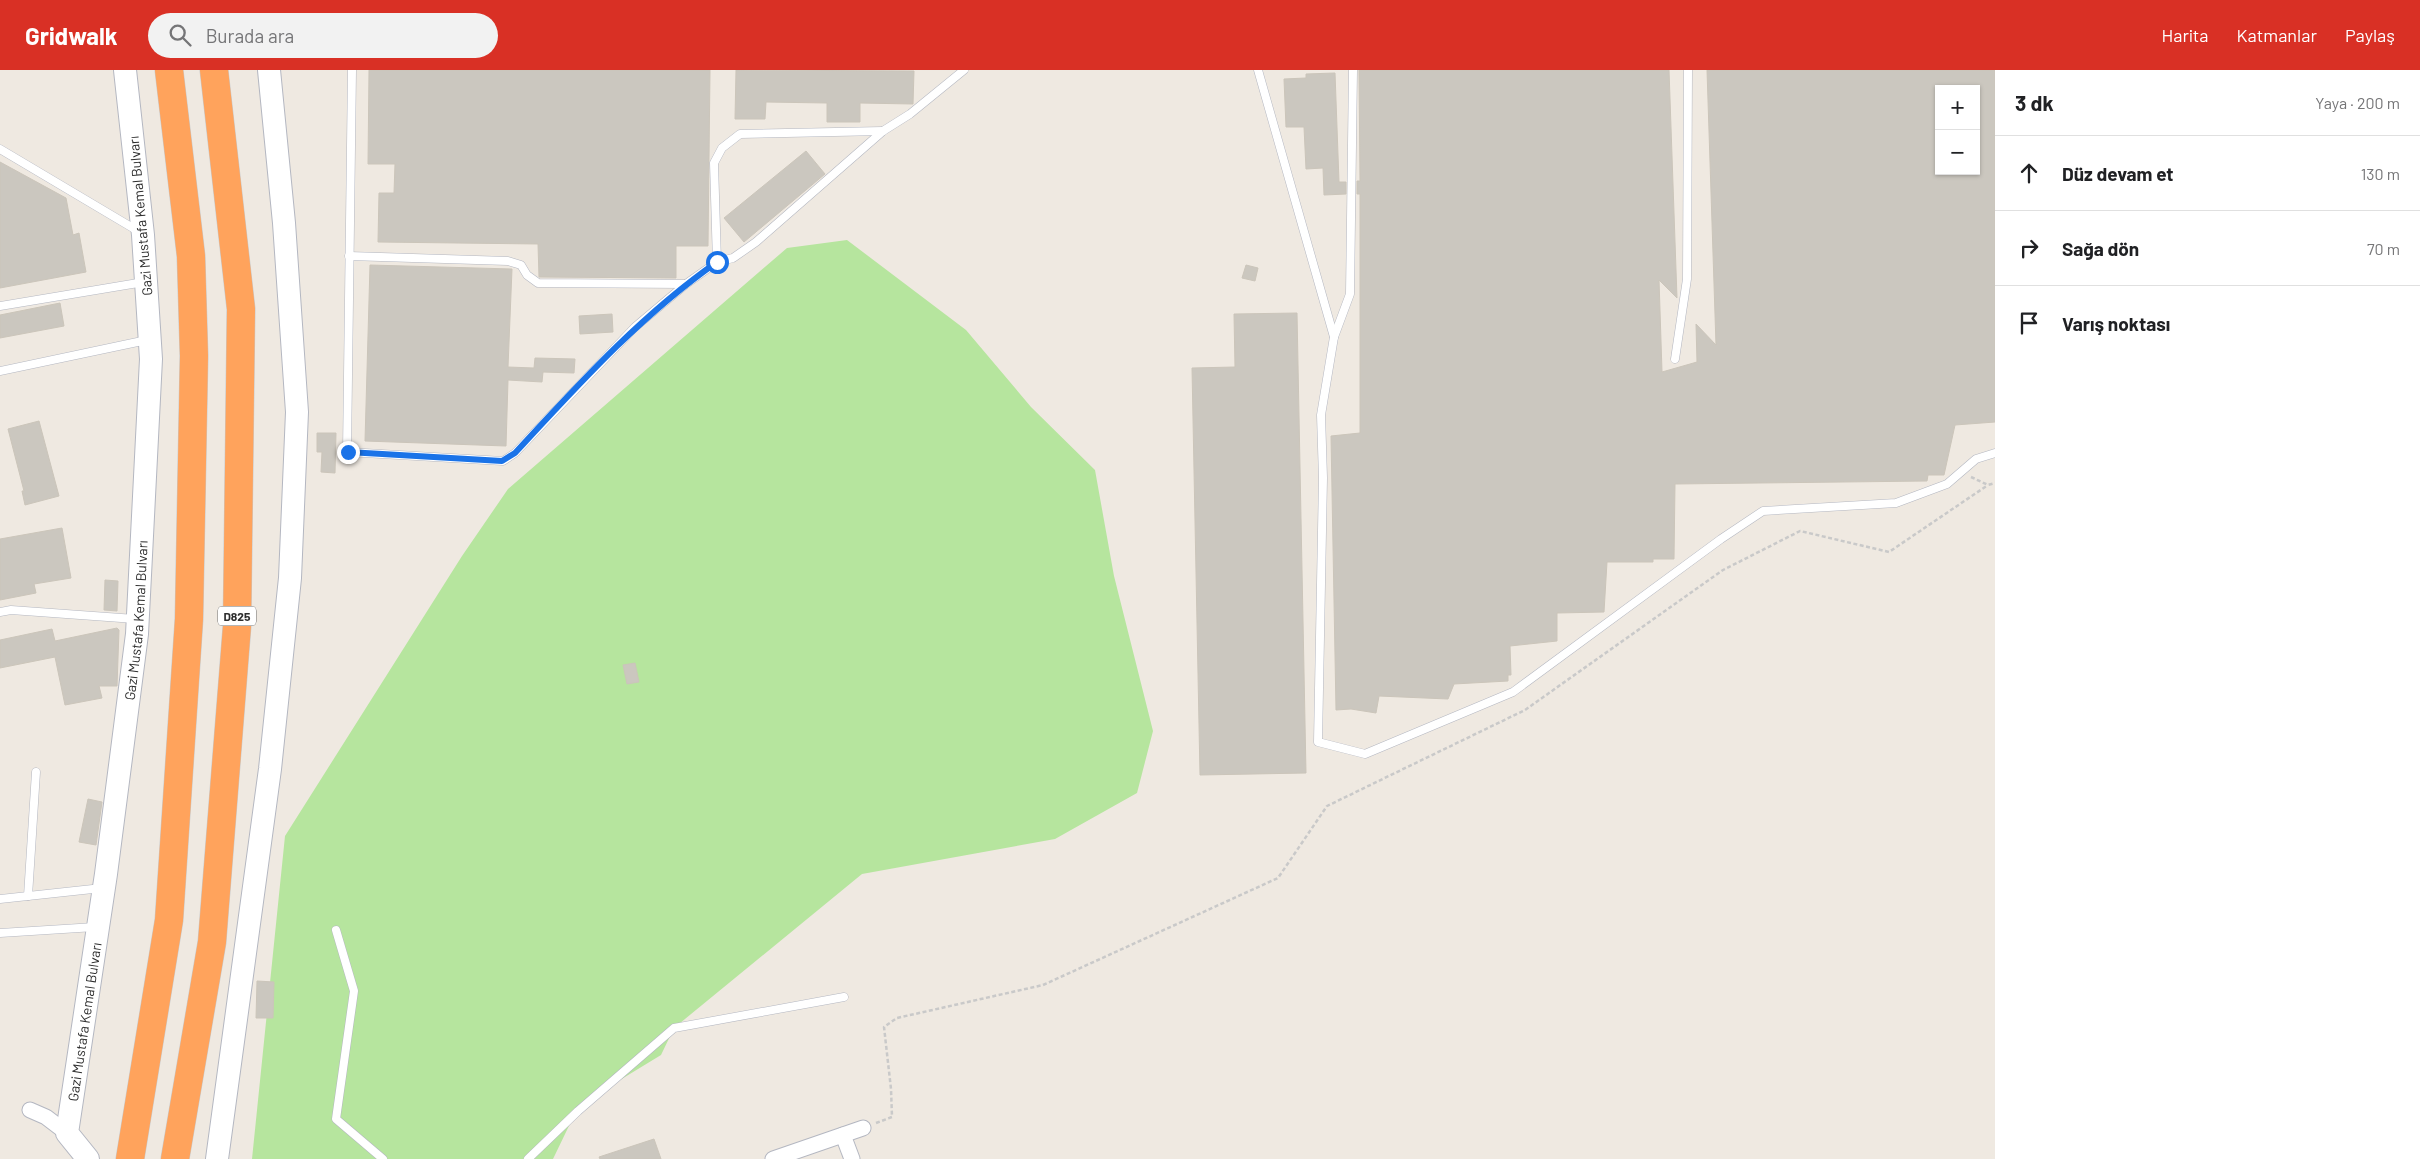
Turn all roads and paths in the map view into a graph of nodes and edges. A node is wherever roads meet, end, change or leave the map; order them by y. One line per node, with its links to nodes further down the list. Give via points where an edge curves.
1 (126, 70): 12 (street, Gazi Mustafa Kemal Bulvarı)
2 (169, 70): 41 (highway, via 191,265 194,356 189,618 169,920)
3 (214, 70): 42 (highway, D825, via 240,309 237,626 212,942)
4 (269, 70): 43 (street, via 297,412 290,578 270,769)
5 (352, 70): 13 (lane)
6 (964, 70): 10 (lane, via 910,114)
7 (1258, 70): 18 (lane)
8 (1353, 70): 18 (lane, via 1350,294)
9 (1688, 70): 20 (lane, via 1687,279)
10 (883, 131): 14 (lane, via 756,242 734,258); 14 (lane, via 740,134 722,148 714,163)
11 (0, 149): 12 (lane)
12 (143, 235): 15 (street, Gazi Mustafa Kemal Bulvarı)
13 (349, 256): 16 (lane, via 508,260 521,265 538,284); 16 (lane, via 348,452 502,461 515,453 635,327)
14 (717, 262): 16 (lane)
15 (146, 282): 17 (lane); 19 (street, Gazi Mustafa Kemal Bulvarı)
16 (686, 284)
17 (0, 306)
18 (1334, 337): 23 (lane, via 1320,415 1323,478 1318,742 1365,754 1513,692 1763,511 1896,503 1947,484)
19 (150, 339): 21 (lane); 27 (street, Gazi Mustafa Kemal Bulvarı)
20 (1676, 359)
21 (0, 371)
22 (1995, 453): 23 (lane, via 1976,459)
23 (1961, 471): 25 (path)
24 (1995, 483): 25 (path)
25 (1988, 485): 37 (path, via 1889,552 1800,531 1723,570 1525,710 1327,806 1278,878 1044,985 897,1018 884,1027 892,1117)
26 (0, 612): 27 (lane, via 11,610)
27 (138, 619): 29 (street, Gazi Mustafa Kemal Bulvarı)
28 (36, 772): 30 (lane)
29 (103, 888): 30 (lane); 32 (street, Gazi Mustafa Kemal Bulvarı)
30 (28, 896): 31 (lane)
31 (0, 899)
32 (97, 927): 34 (lane); 38 (street, Gazi Mustafa Kemal Bulvarı)
33 (336, 930): 44 (lane, via 354,991 336,1119)
34 (0, 933)
35 (844, 997): 45 (lane, via 674,1028)
36 (30, 1110): 38 (street, via 46,1117)
37 (863, 1128): 39 (street)
38 (67, 1133): 40 (street)
39 (843, 1135): 46 (street); 47 (street)
40 (88, 1159)
41 (130, 1159)
42 (175, 1159)
43 (217, 1159)
44 (383, 1159)
45 (528, 1159)
46 (773, 1159)
47 (852, 1159)

